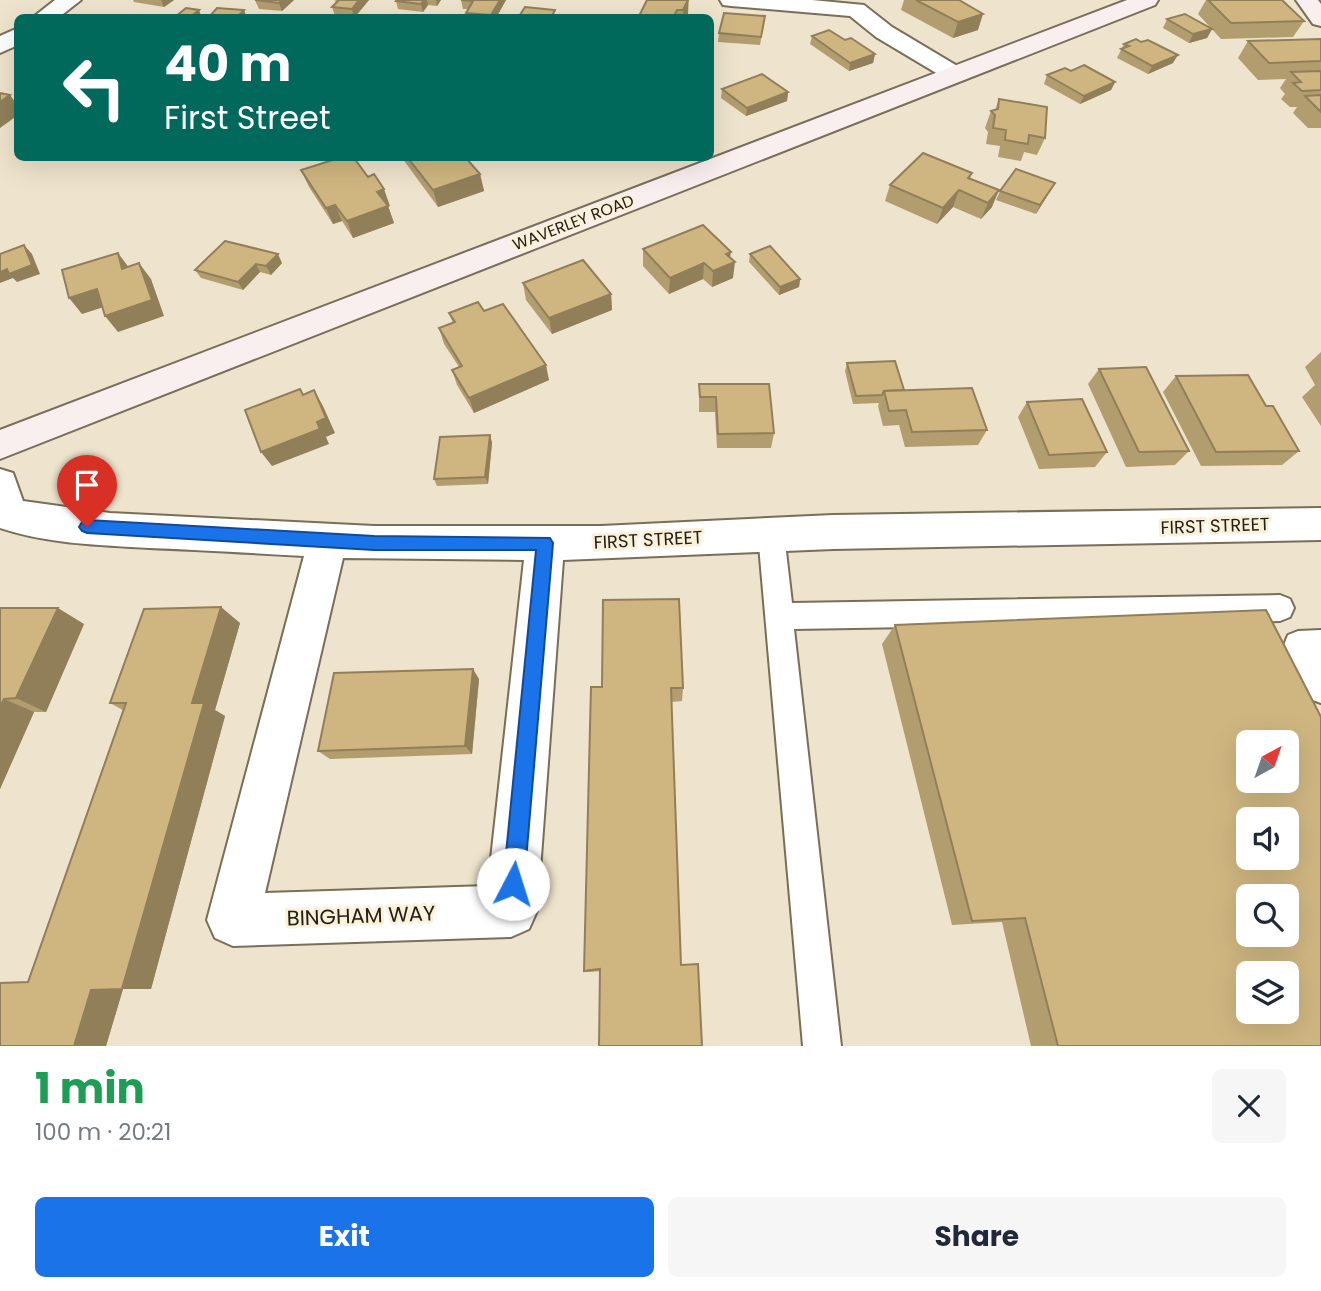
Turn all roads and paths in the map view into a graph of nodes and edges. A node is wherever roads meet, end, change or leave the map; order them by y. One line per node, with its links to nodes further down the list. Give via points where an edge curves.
1 (69, 0): 6 (street)
2 (731, 0): 5 (street)
3 (1147, 0): 8 (street, WAVERLEY ROAD)
4 (1307, 0): 7 (street)
5 (859, 5): 8 (street, via 884,32)
6 (49, 14)
7 (1321, 19)
8 (956, 75): 9 (street, WAVERLEY ROAD)
9 (0, 445)
10 (2, 506): 13 (street, FIRST STREET, via 42,522)
11 (1321, 524): 12 (street, FIRST STREET)
12 (771, 534): 14 (street, FIRST STREET); 16 (lane)
13 (328, 540): 14 (street, FIRST STREET); 14 (street, BINGHAM WAY, via 233,920 511,912)
14 (545, 543)
15 (1280, 608): 16 (lane)
16 (778, 616): 19 (lane)
17 (1321, 644): 18 (lane, via 1298,645)
18 (1321, 689)
19 (822, 1046)

